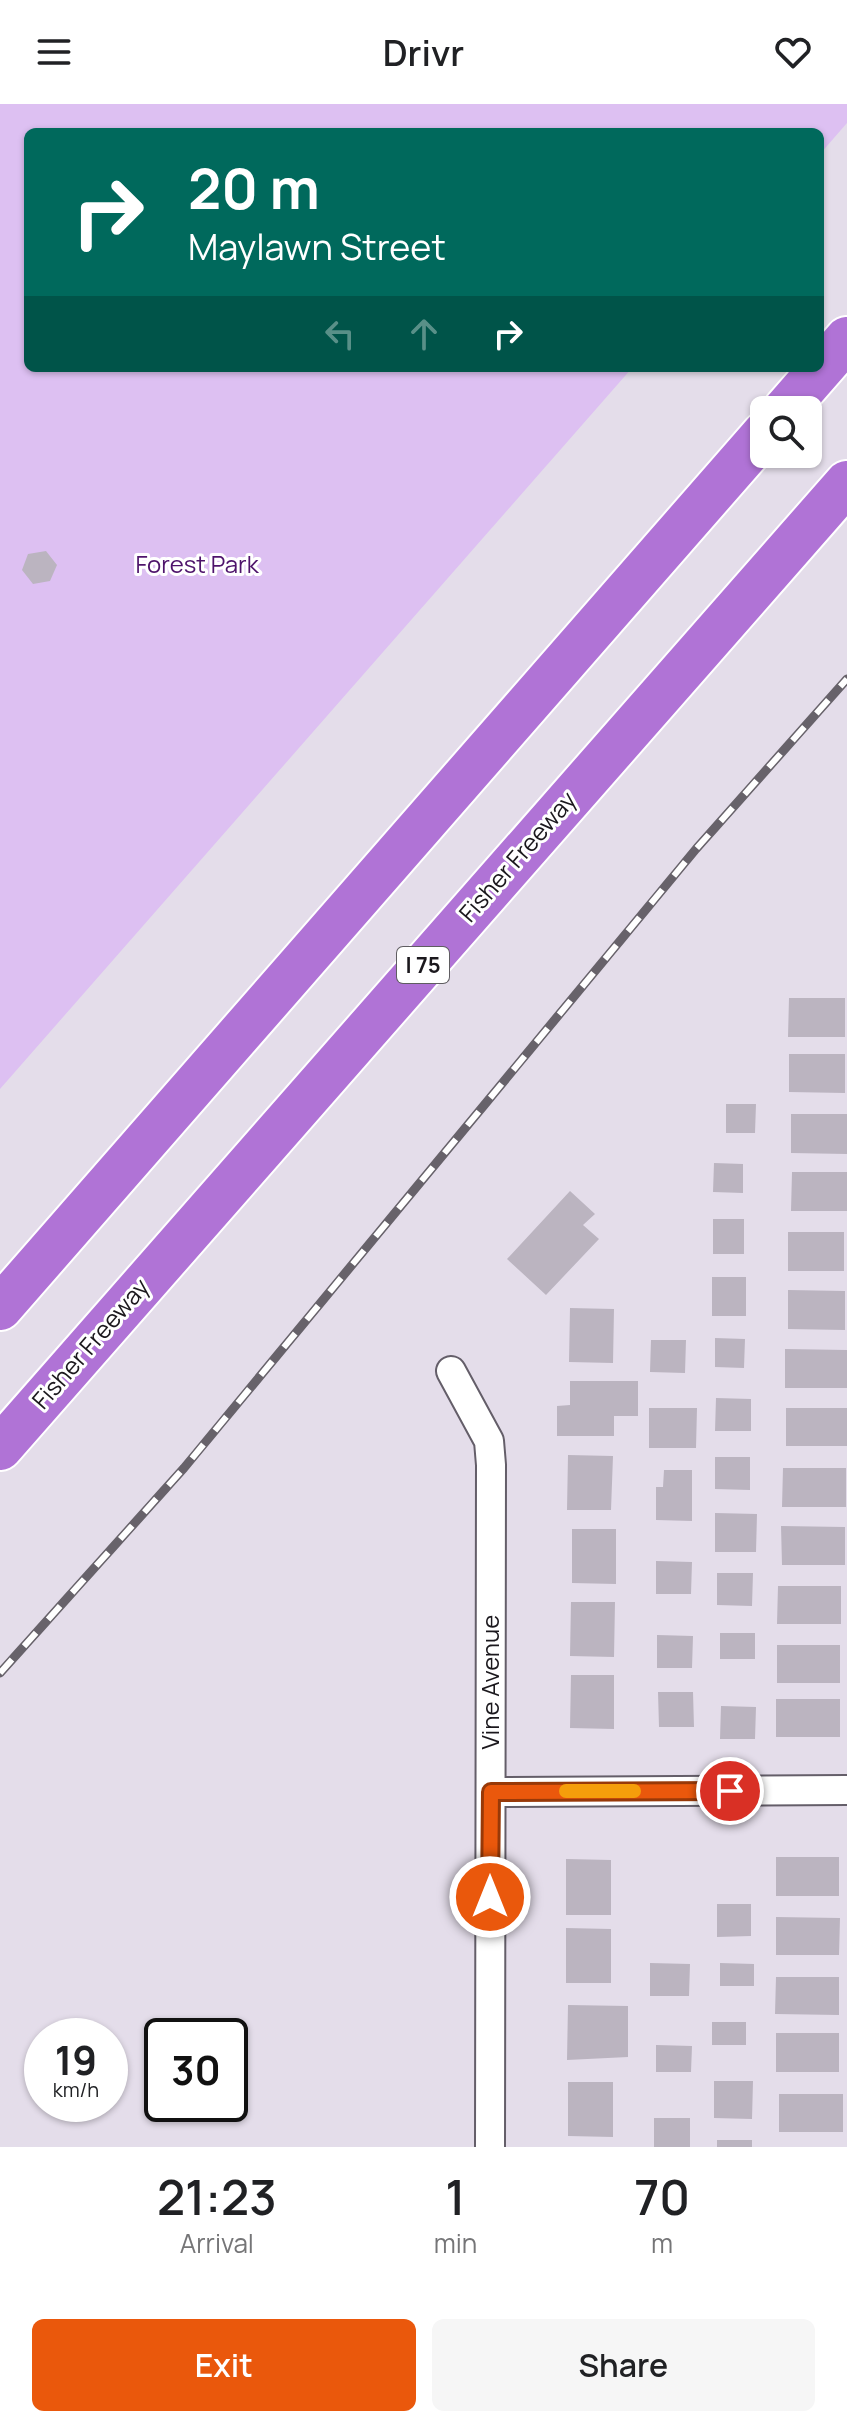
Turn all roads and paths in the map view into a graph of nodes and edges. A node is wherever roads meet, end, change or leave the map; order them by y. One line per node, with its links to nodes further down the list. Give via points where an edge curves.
1 (847, 339): 2 (highway)
2 (824, 365)
3 (818, 372): 4 (highway)
4 (797, 396)
5 (750, 450): 7 (highway)
6 (847, 483): 9 (highway, Fisher Freeway / I 75)
7 (0, 1308)
8 (451, 1371): 11 (street, Vine Avenue, via 489,1441)
9 (0, 1448)
10 (847, 1790): 11 (street)
11 (491, 1792): 12 (street, Vine Avenue)
12 (490, 2147)

